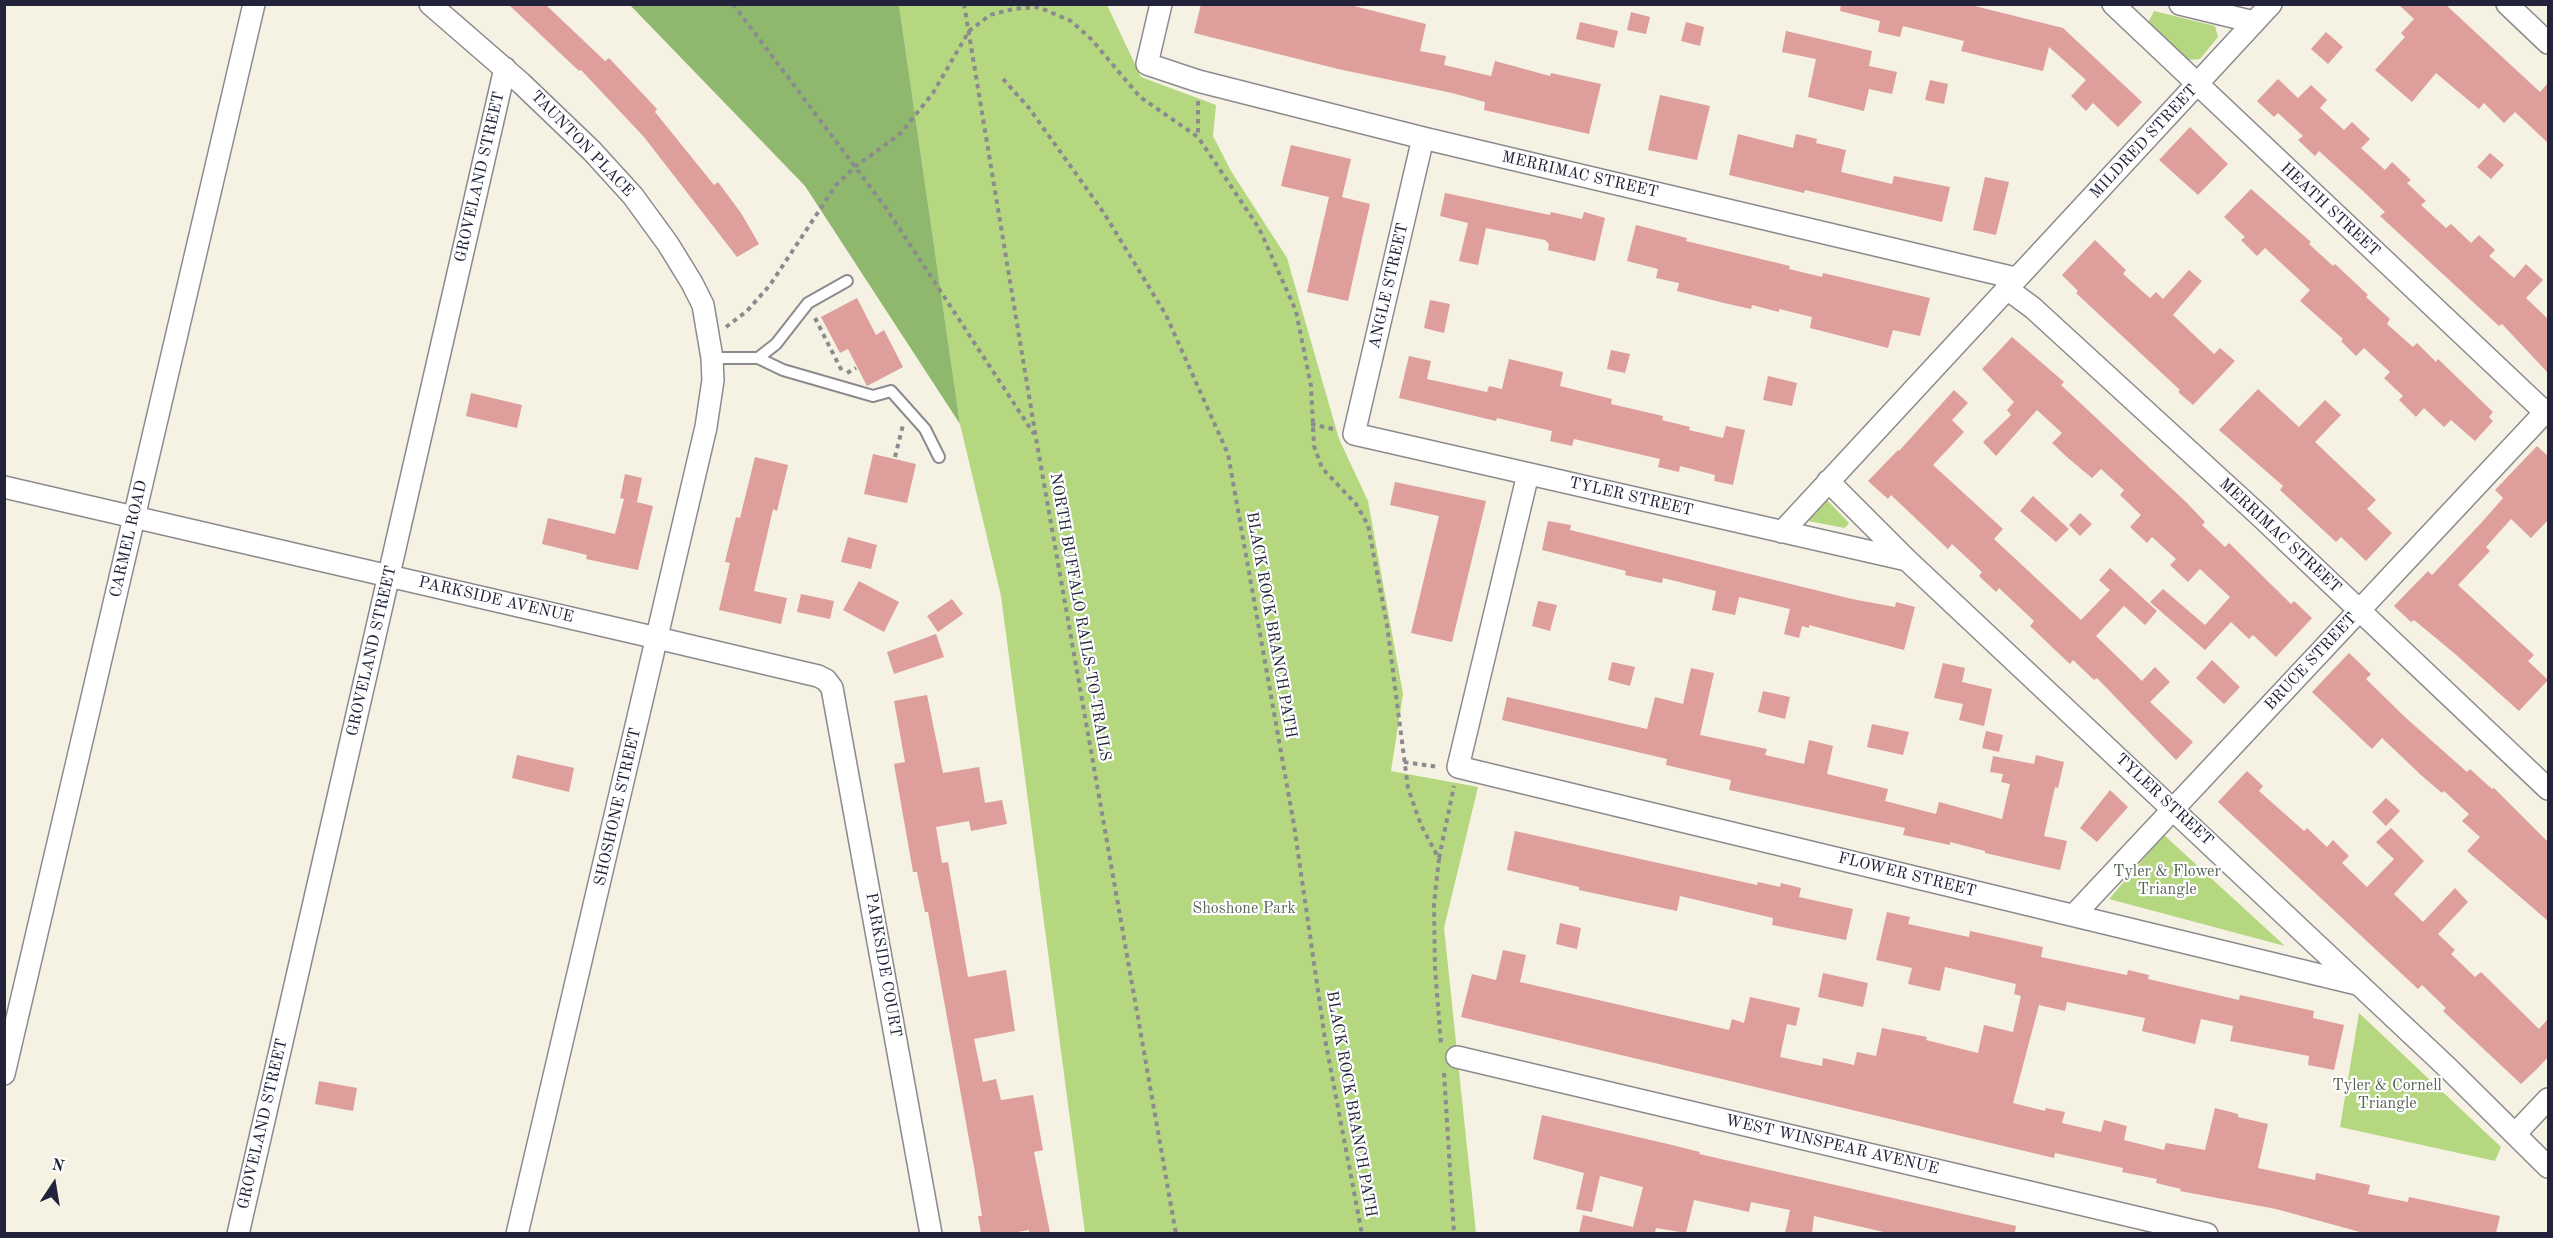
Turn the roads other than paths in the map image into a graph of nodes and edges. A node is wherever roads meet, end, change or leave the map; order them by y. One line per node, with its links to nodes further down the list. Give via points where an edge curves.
1 (254, 4): 24 (street, CARMEL ROAD)
2 (430, 4): 10 (street, TAUNTON PLACE)
3 (1161, 4): 12 (street, MERRIMAC STREET, via 1147,64 1198,81)
4 (2113, 4): 11 (street, HEATH STREET)
5 (2180, 4): 8 (street)
6 (2271, 4): 8 (street, MILDRED STREET)
7 (2507, 4): 9 (street)
8 (2254, 22): 11 (street, MILDRED STREET)
9 (2548, 44)
10 (505, 68): 15 (street, TAUNTON PLACE, via 592,151 633,196 668,244 703,305); 27 (street, GROVELAND STREET)
11 (2197, 86): 14 (street, MILDRED STREET); 18 (street, HEATH STREET)
12 (1423, 138): 14 (street, MERRIMAC STREET); 19 (street, ANGLE STREET)
13 (847, 281): 16 (lane, via 808,303 776,344)
14 (2011, 283): 22 (street, MILDRED STREET); 28 (street, MERRIMAC STREET, via 2033,308)
15 (712, 358): 16 (lane); 17 (street, TAUNTON PLACE)
16 (758, 358): 20 (lane, via 856,393 873,396 891,391 925,429)
17 (713, 380): 29 (street, SHOSHONE STREET, via 706,427)
18 (2547, 412): 28 (street, BRUCE STREET)
19 (1345, 432): 21 (street, TYLER STREET)
20 (939, 457)
21 (1528, 474): 25 (street, TYLER STREET); 33 (street, FLOWER STREET, via 1453,767)
22 (1828, 481): 25 (street, MILDRED STREET); 26 (street, TYLER STREET)
23 (4, 487): 24 (street, PARKSIDE AVENUE)
24 (134, 516): 27 (street, PARKSIDE AVENUE); 36 (street, CARMEL ROAD)
25 (1782, 532): 26 (street, TYLER STREET)
26 (1907, 560): 32 (street, TYLER STREET)
27 (389, 575): 29 (street, PARKSIDE AVENUE); 40 (street, GROVELAND STREET)
28 (2360, 610): 31 (street, MERRIMAC STREET); 32 (street, BRUCE STREET)
29 (657, 638): 30 (street, PARKSIDE AVENUE, via 818,676 832,688); 41 (street, SHOSHONE STREET)
30 (834, 697): 42 (street, PARKSIDE COURT)
31 (2548, 789)
32 (2173, 808): 33 (street, BRUCE STREET); 34 (street, TYLER STREET)
33 (2074, 915): 34 (street, FLOWER STREET)
34 (2356, 984): 38 (street, TYLER STREET)
35 (1448, 1058): 43 (street, WEST WINSPEAR AVENUE)
36 (4, 1074)
37 (2548, 1099): 38 (street)
38 (2515, 1134): 39 (street, TYLER STREET)
39 (2548, 1167)
40 (238, 1233)
41 (517, 1233)
42 (931, 1233)
43 (2207, 1233)

